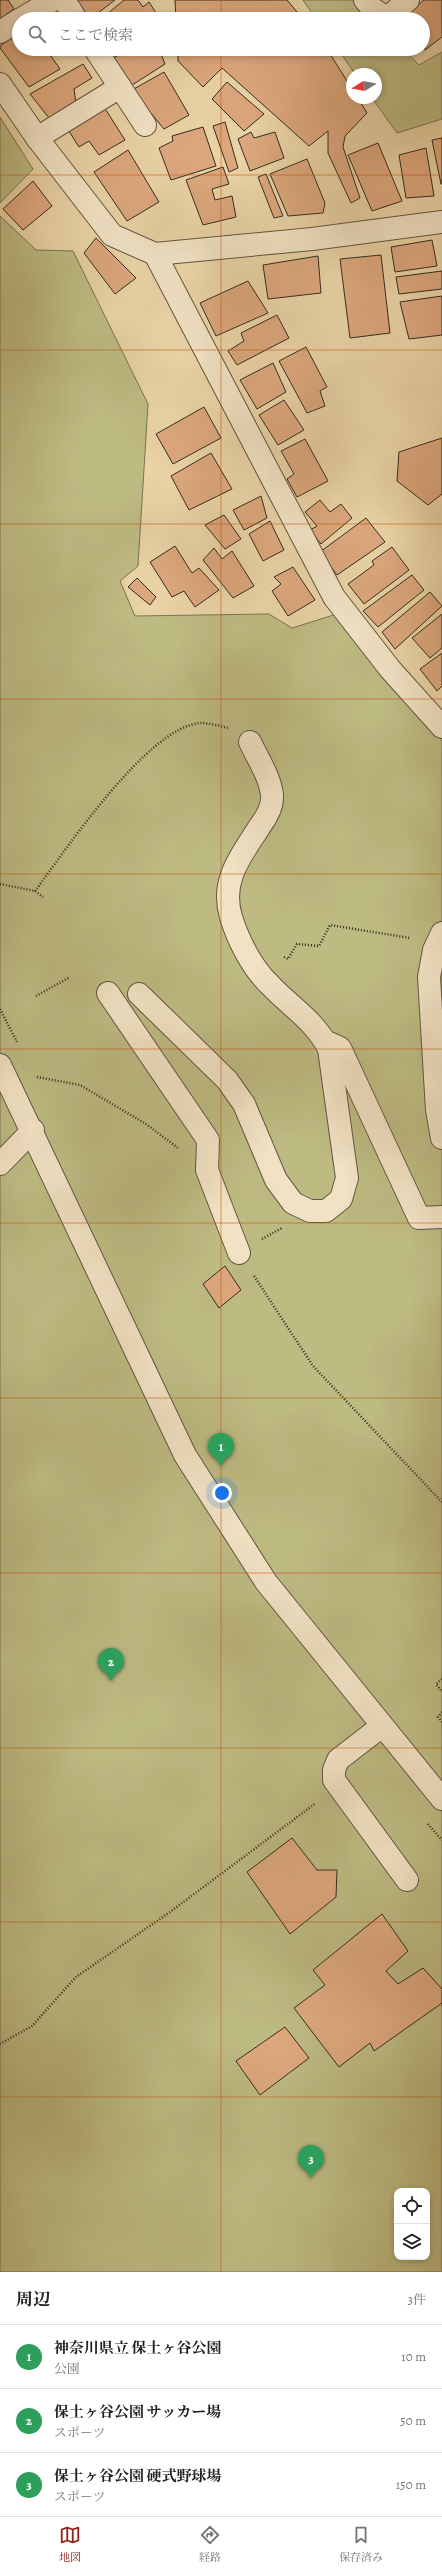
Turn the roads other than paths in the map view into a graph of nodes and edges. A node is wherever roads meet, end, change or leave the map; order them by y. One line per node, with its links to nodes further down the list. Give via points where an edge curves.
1 (52, 0): 5 (street)
2 (64, 0): 6 (street)
3 (365, 0): 7 (street)
4 (408, 0): 8 (street)
5 (33, 12)
6 (72, 12)
7 (378, 12)
8 (394, 12)
9 (12, 25): 10 (street)
10 (0, 32)
11 (100, 56): 13 (street)
12 (0, 84): 15 (street)
13 (120, 87): 14 (street); 15 (street)
14 (145, 124)
15 (37, 138): 17 (street, via 112,235)
16 (442, 222): 17 (street, via 312,239)
17 (155, 254): 18 (street, via 334,597 390,669)
18 (442, 727)
19 (250, 742): 23 (street, via 269,781 272,796 268,815 232,871 227,893 231,917 247,955 269,985 307,1018)
20 (440, 938): 26 (street, via 429,977 437,1110)
21 (108, 993): 29 (street, via 208,1140 208,1170)
22 (139, 994): 23 (street, via 227,1080 244,1104 276,1180 294,1203 310,1211 326,1211 341,1199 347,1178 332,1064)
23 (324, 1040): 28 (street, via 340,1048 419,1218)
24 (0, 1065): 25 (street)
25 (32, 1130): 27 (street); 30 (street, via 185,1455 266,1582)
26 (442, 1138)
27 (0, 1164)
28 (442, 1217)
29 (239, 1253)
30 (382, 1726): 31 (street); 32 (street, via 338,1760 334,1780)
31 (442, 1799)
32 (407, 1880)

